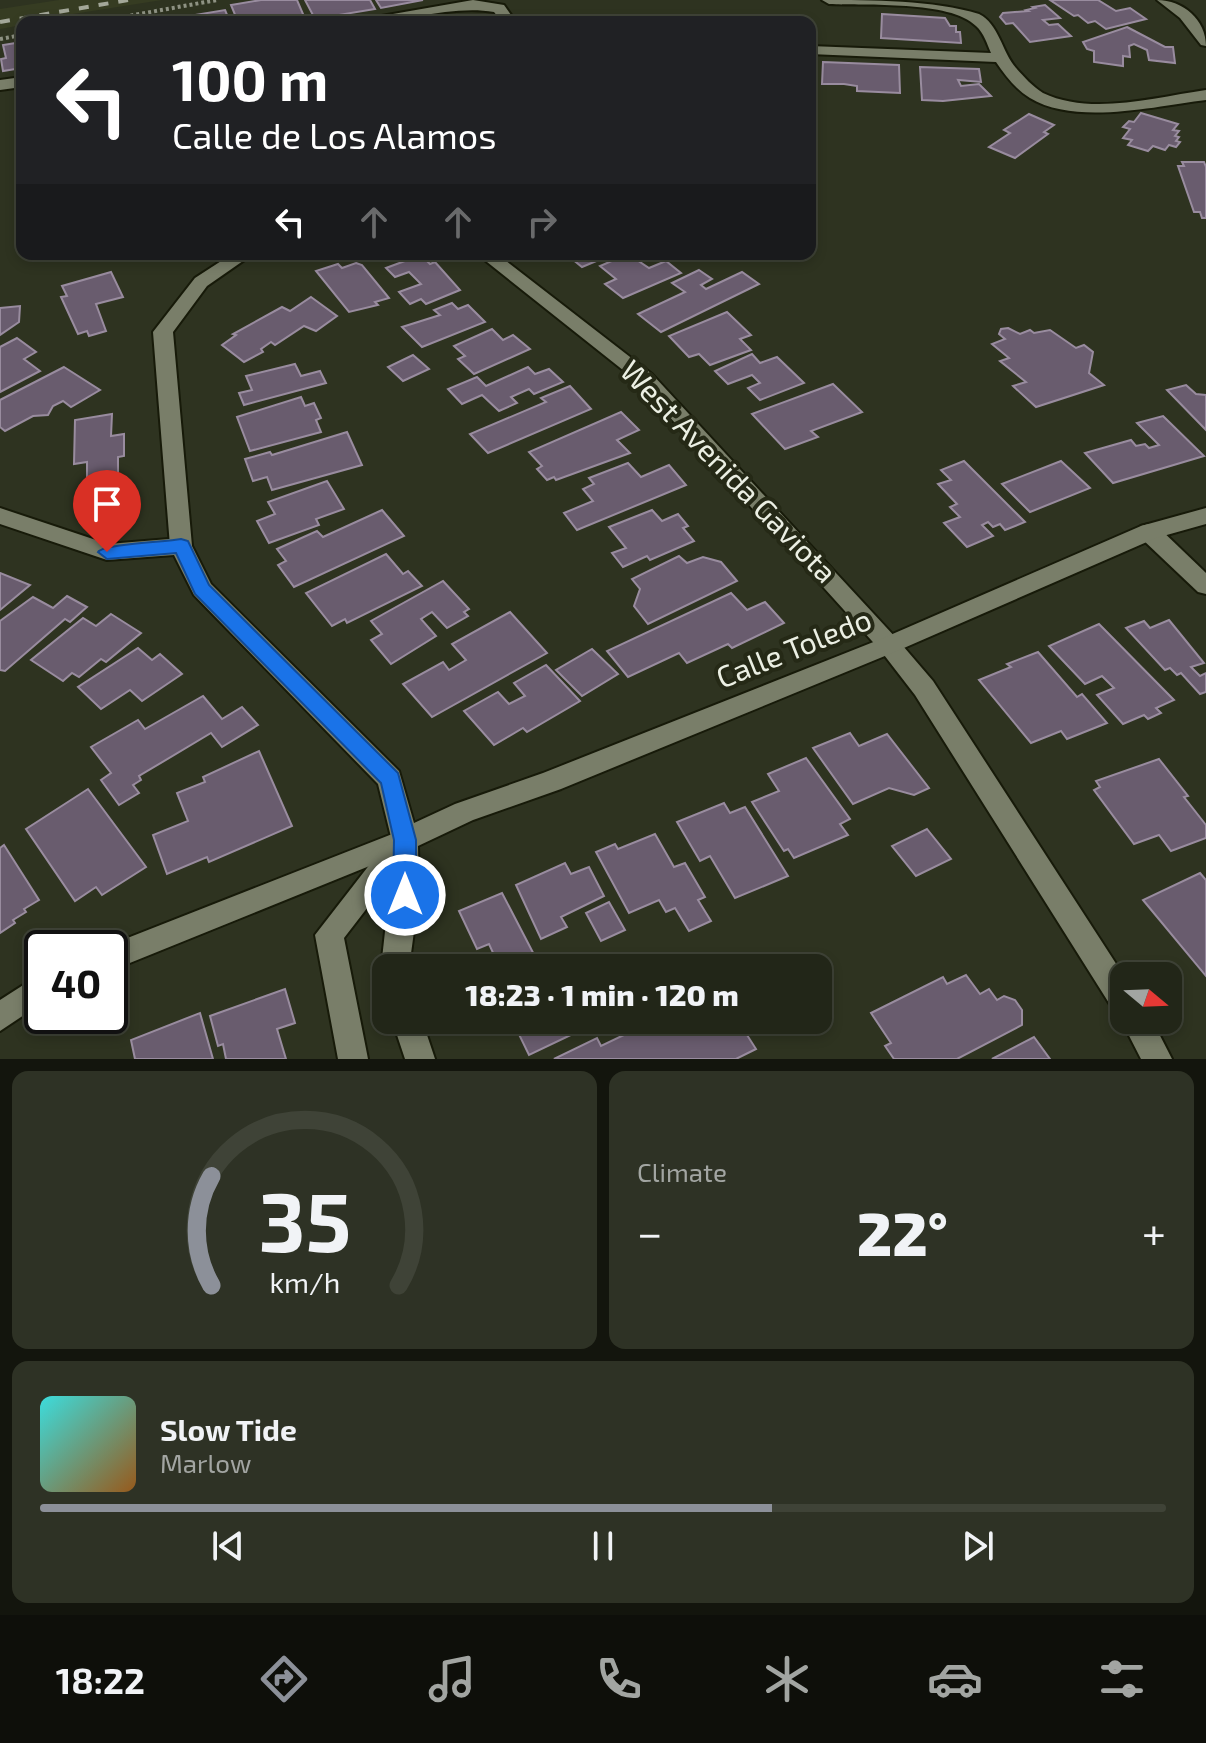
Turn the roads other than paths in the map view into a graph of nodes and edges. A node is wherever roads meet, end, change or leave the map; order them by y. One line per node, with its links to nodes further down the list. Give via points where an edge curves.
1 (829, 0): 7 (street, via 945,8 976,17 994,38)
2 (1164, 0): 5 (street, via 1185,15)
3 (405, 16): 4 (street, via 474,4 499,8)
4 (505, 16)
5 (1206, 42)
6 (816, 50): 7 (street)
7 (1000, 58): 8 (street, via 1026,90 1084,108)
8 (1206, 95)
9 (235, 260): 14 (street, via 201,282 163,332)
10 (494, 260): 16 (street, West Avenida Gaviota, via 645,378)
11 (0, 516): 14 (street, via 107,552)
12 (1206, 516): 13 (street, Calle Toledo)
13 (1149, 532): 15 (street); 16 (street, Calle Toledo)
14 (181, 546): 17 (street, via 202,589 390,779)
15 (1206, 586)
16 (889, 645): 17 (street, Calle Toledo); 20 (street, West Avenida Gaviota, via 924,688)
17 (405, 840): 18 (street, Calle Toledo); 19 (street); 25 (street, via 329,935)
18 (128, 951)
19 (397, 954)
20 (1110, 979)
21 (24, 999): 22 (street)
22 (0, 1017)
23 (412, 1034): 26 (street)
24 (1144, 1034): 27 (street)
25 (353, 1059)
26 (420, 1059)
27 (1157, 1059)

